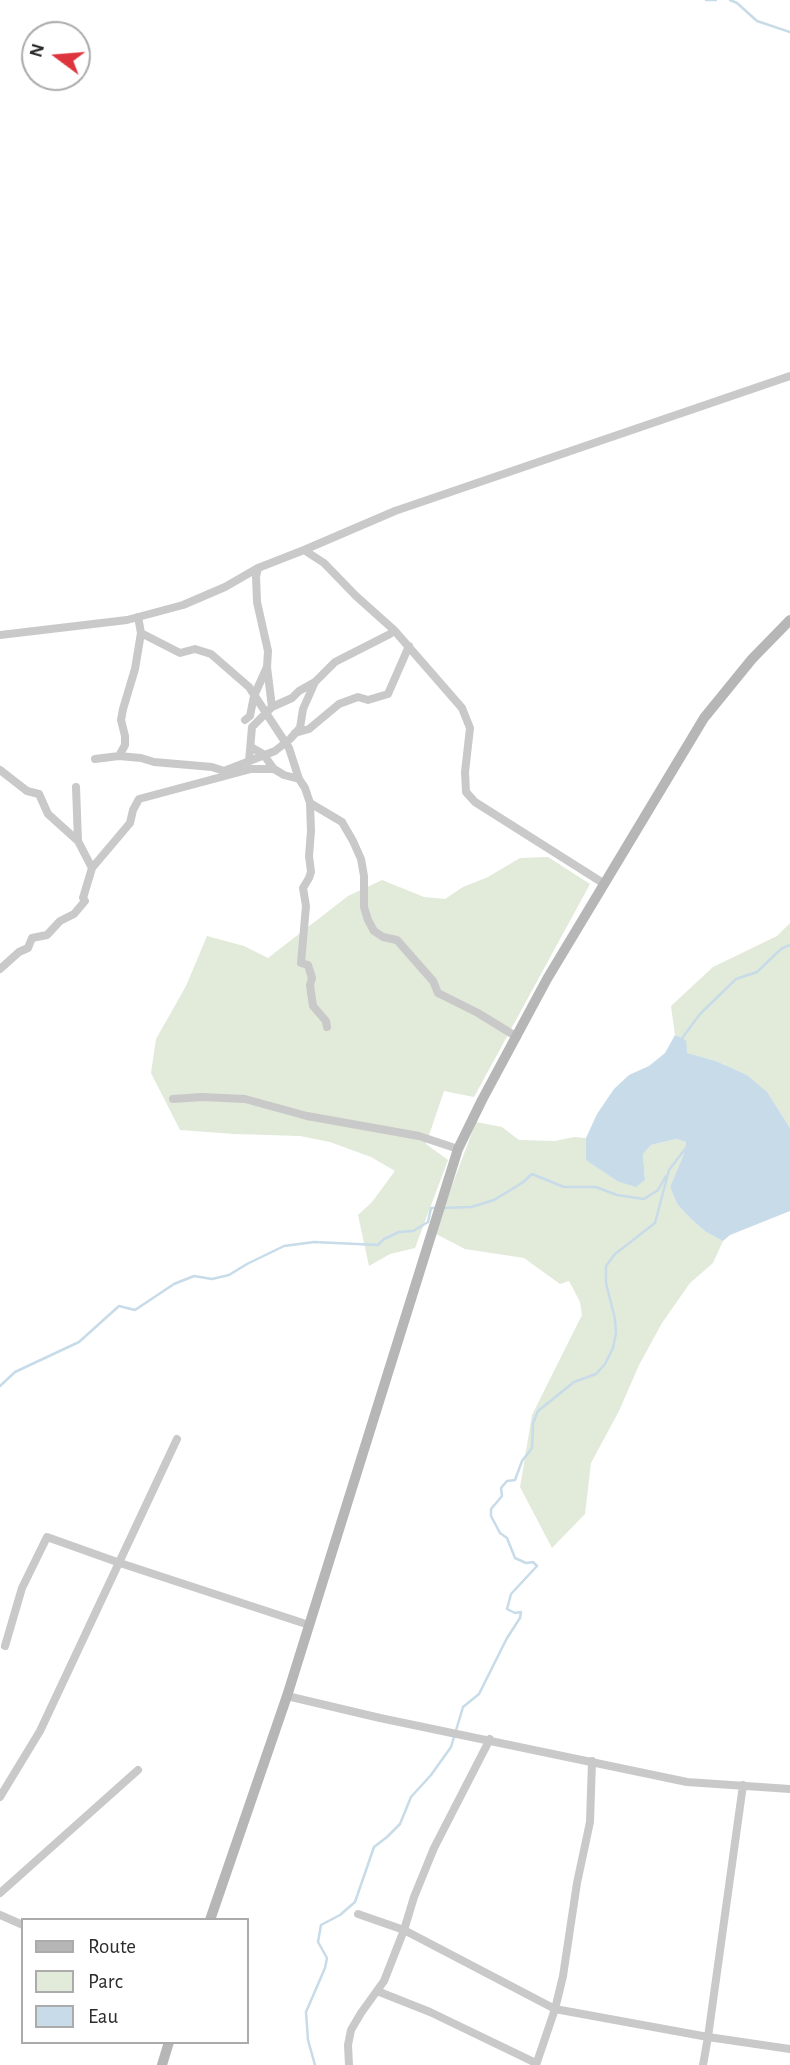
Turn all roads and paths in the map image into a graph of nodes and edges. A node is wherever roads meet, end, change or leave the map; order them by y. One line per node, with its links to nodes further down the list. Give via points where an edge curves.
1 (790, 376): 2 (street, via 395,511)
2 (304, 550): 3 (street); 6 (street, via 324,563)
3 (258, 568): 4 (street, via 183,605); 10 (street, via 257,602)
4 (138, 617): 7 (street); 8 (street)
5 (790, 620): 29 (main road, via 704,718)
6 (394, 630): 9 (street); 11 (street, via 335,662)
7 (141, 632): 12 (street, via 180,653 195,649 211,654); 19 (street, via 121,720 125,745)
8 (0, 635)
9 (410, 646): 15 (street, via 388,694 369,700 358,697); 29 (street, via 462,708 470,728 466,792)
10 (267, 667): 12 (street); 13 (street)
11 (315, 682): 13 (street); 15 (street)
12 (254, 696): 13 (street); 14 (street)
13 (269, 710): 16 (street); 17 (street, via 252,727)
14 (245, 720)
15 (295, 733): 16 (street)
16 (287, 746): 18 (street); 24 (street)
17 (251, 747): 18 (street); 21 (street)
18 (263, 754): 21 (street); 22 (street)
19 (119, 756): 20 (street); 21 (street, via 223,771)
20 (95, 759)
21 (249, 761)
22 (274, 769): 24 (street); 28 (street, via 251,769 139,799 130,823)
23 (0, 770): 27 (street, via 27,791 40,794 48,814)
24 (299, 779): 26 (street)
25 (76, 787): 27 (street)
26 (310, 803): 31 (street, via 311,872 303,888 301,963 308,965 313,1006); 32 (street, via 342,822 353,841 364,876 364,906 374,931 397,940 438,993)
27 (78, 841): 28 (street)
28 (92, 868): 30 (street, via 85,901 74,914 47,935 32,938 28,948)
29 (603, 883): 32 (main road)
30 (0, 969)
31 (327, 1027)
32 (517, 1037): 34 (main road)
33 (173, 1099): 34 (street, via 245,1098 307,1116 419,1136)
34 (458, 1149): 37 (main road)
35 (177, 1439): 36 (street)
36 (120, 1563): 37 (street); 38 (street, via 47,1537 22,1588); 45 (street, via 40,1731)
37 (309, 1625): 39 (main road)
38 (5, 1646)
39 (287, 1696): 40 (street); 49 (main road)
40 (490, 1739): 41 (street); 51 (street, via 434,1848)
41 (592, 1761): 43 (street, via 687,1782); 53 (street, via 590,1822)
42 (138, 1770): 46 (street)
43 (743, 1784): 44 (street); 54 (street)
44 (790, 1789)
45 (0, 1797)
46 (0, 1893)
47 (358, 1914): 51 (street)
48 (0, 1915): 50 (street)
49 (211, 1918)
50 (21, 1923)
51 (404, 1930): 52 (street); 53 (street)
52 (377, 1991): 57 (street); 59 (street, via 351,2030)
53 (555, 2009): 54 (street); 57 (street)
54 (708, 2037): 56 (street); 60 (street)
55 (168, 2044): 58 (main road)
56 (790, 2049)
57 (536, 2064)
58 (162, 2065)
59 (349, 2065)
60 (703, 2065)

